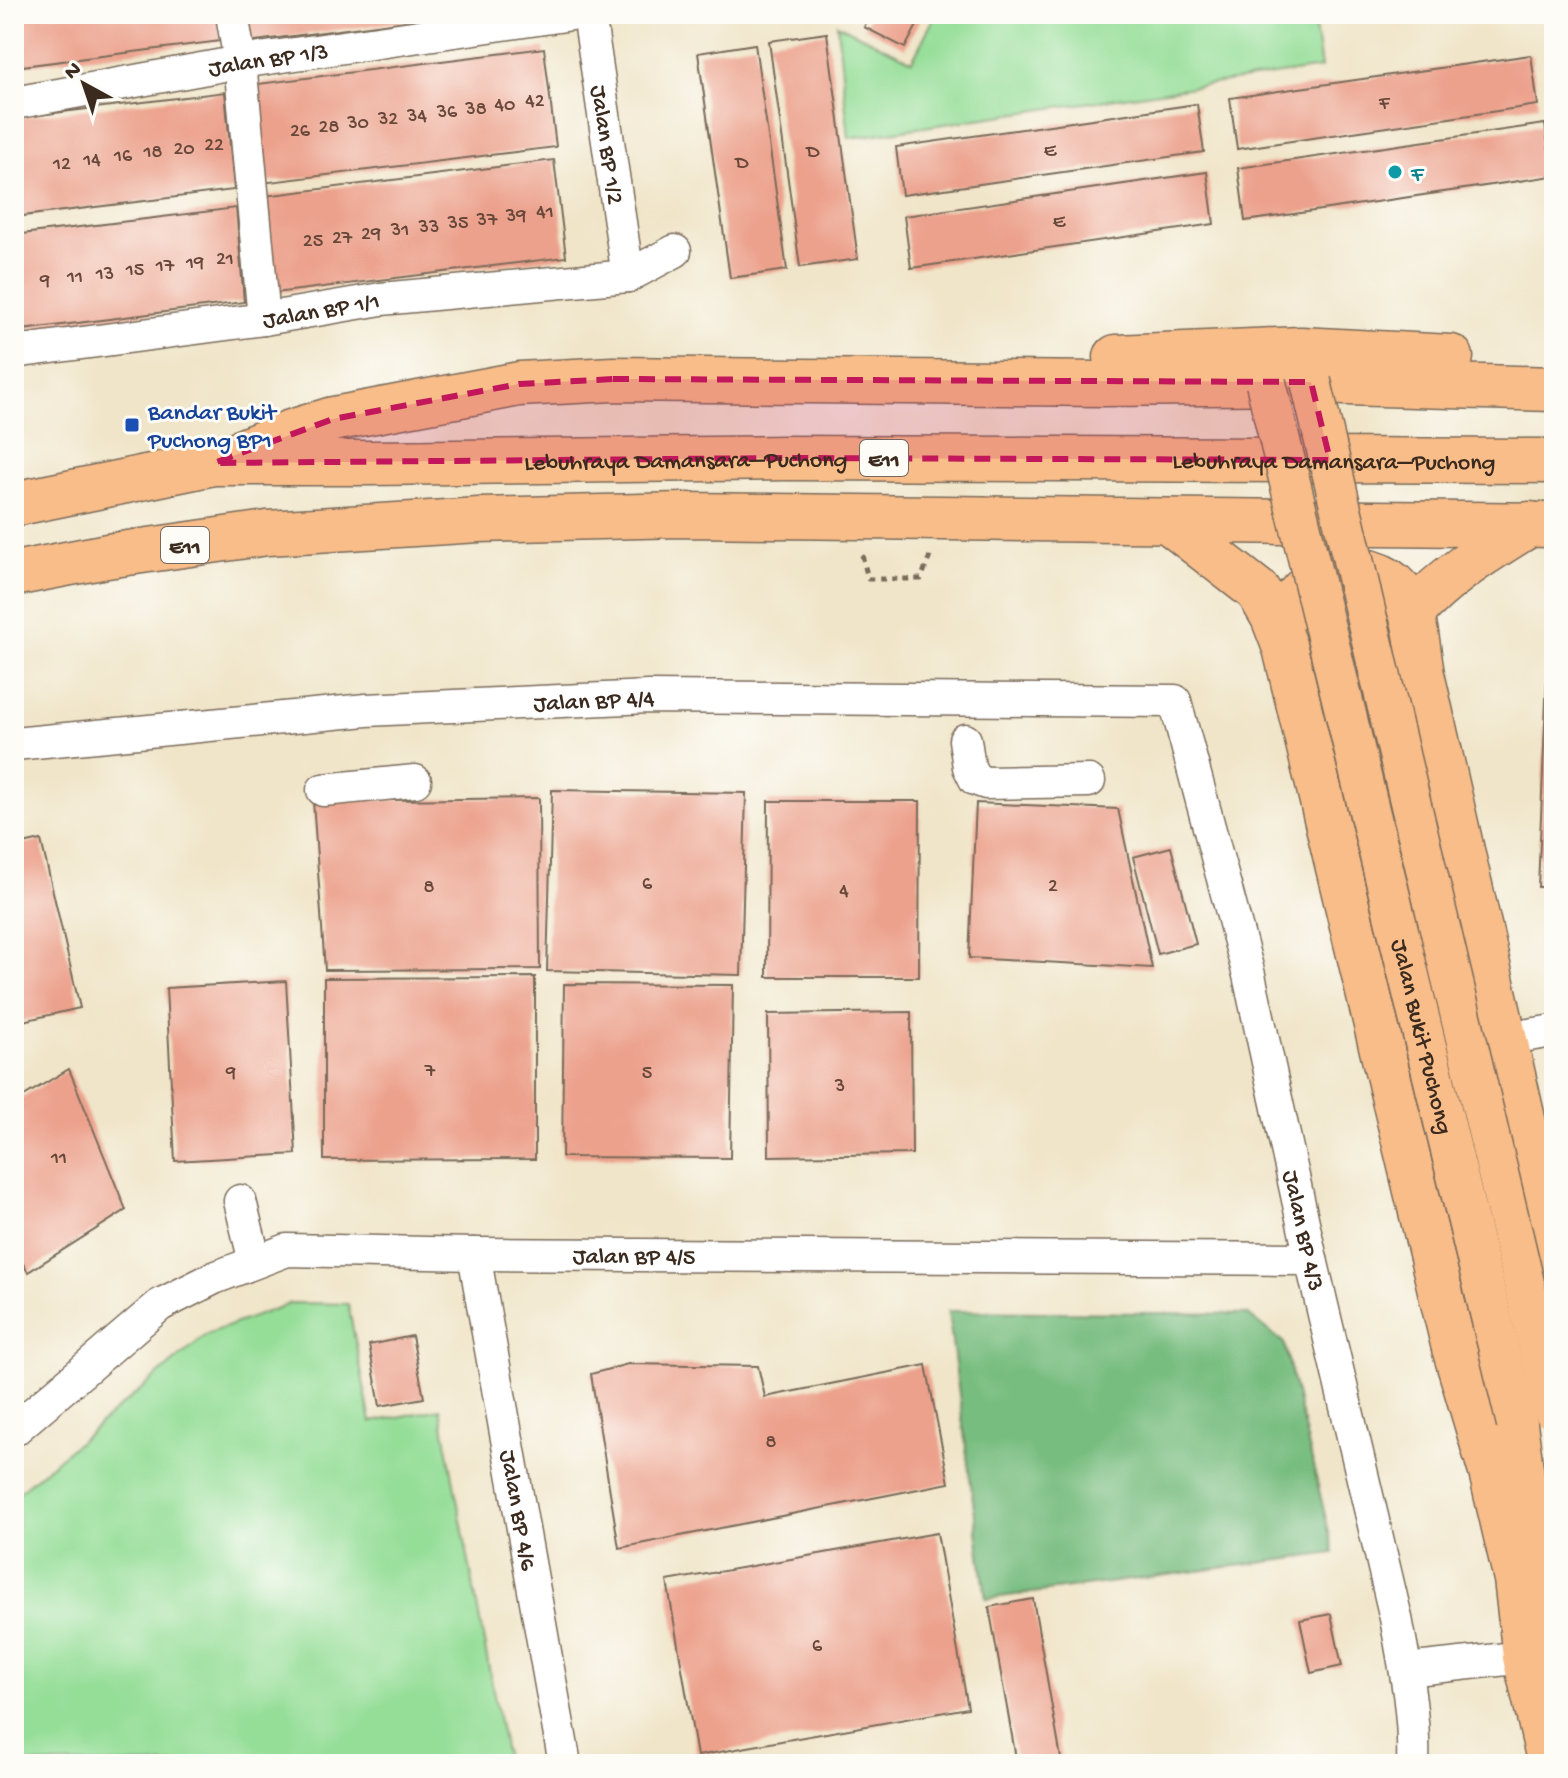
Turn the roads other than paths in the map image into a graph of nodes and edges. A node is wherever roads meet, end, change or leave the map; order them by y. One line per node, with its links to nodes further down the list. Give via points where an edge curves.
1 (232, 14): 4 (street)
2 (572, 14): 4 (street, Jalan BP 1/3)
3 (589, 14): 7 (street, Jalan BP 1/2)
4 (240, 62): 5 (street, Jalan BP 1/3); 8 (street)
5 (14, 103)
6 (675, 251): 7 (street)
7 (628, 276): 8 (street, Jalan BP 1/1, via 381,299)
8 (264, 319): 9 (street, Jalan BP 1/1)
9 (14, 352)
10 (1554, 374): 11 (highway, via 1462,358 1301,349 1167,353)
11 (775, 382): 13 (highway); 16 (highway, via 613,379 519,384 333,419)
12 (1311, 382): 13 (highway); 14 (highway); 36 (main road, Jalan Bukit Puchong, bridge)
13 (1266, 383): 40 (main road, Jalan Bukit Puchong, bridge, via 1517,1424)
14 (1554, 389)
15 (1554, 461): 16 (highway, Lebuhraya Damansara–Puchong / E11, via 785,458)
16 (214, 463): 17 (highway, Lebuhraya Damansara–Puchong / E11)
17 (14, 504)
18 (1168, 521): 19 (highway, E11); 20 (highway, E11, via 682,515 479,520 267,533); 22 (highway, via 1258,591)
19 (1542, 524): 21 (highway, via 1439,584)
20 (14, 574)
21 (1412, 613): 22 (highway, via 1383,575 1366,570 1324,576 1309,582 1294,599 1286,619); 30 (highway)
22 (1285, 648): 38 (highway, via 1454,1348 1491,1472 1516,1579)
23 (1175, 701): 25 (street, Jalan BP 4/4, via 648,697 366,710); 34 (street, Jalan BP 4/3, via 1249,975)
24 (965, 740): 27 (street, via 969,767 975,779 986,783)
25 (14, 744)
26 (415, 781): 28 (street)
27 (1089, 781)
28 (323, 790)
29 (1554, 1031): 30 (street)
30 (1503, 1039): 33 (highway)
31 (240, 1201): 35 (street)
32 (474, 1254): 34 (street, Jalan BP 4/5); 35 (street, Jalan BP 4/5, via 287,1250); 41 (street, Jalan BP 4/6)
33 (1554, 1256)
34 (1311, 1259): 39 (street, Jalan BP 4/3)
35 (255, 1262): 37 (street, Jalan BP 4/5, via 160,1305)
36 (1554, 1410)
37 (14, 1430)
38 (1525, 1657): 39 (street); 43 (highway)
39 (1406, 1670): 42 (street, Jalan BP 4/3)
40 (1554, 1696)
41 (565, 1764)
42 (1413, 1764)
43 (1550, 1764)

